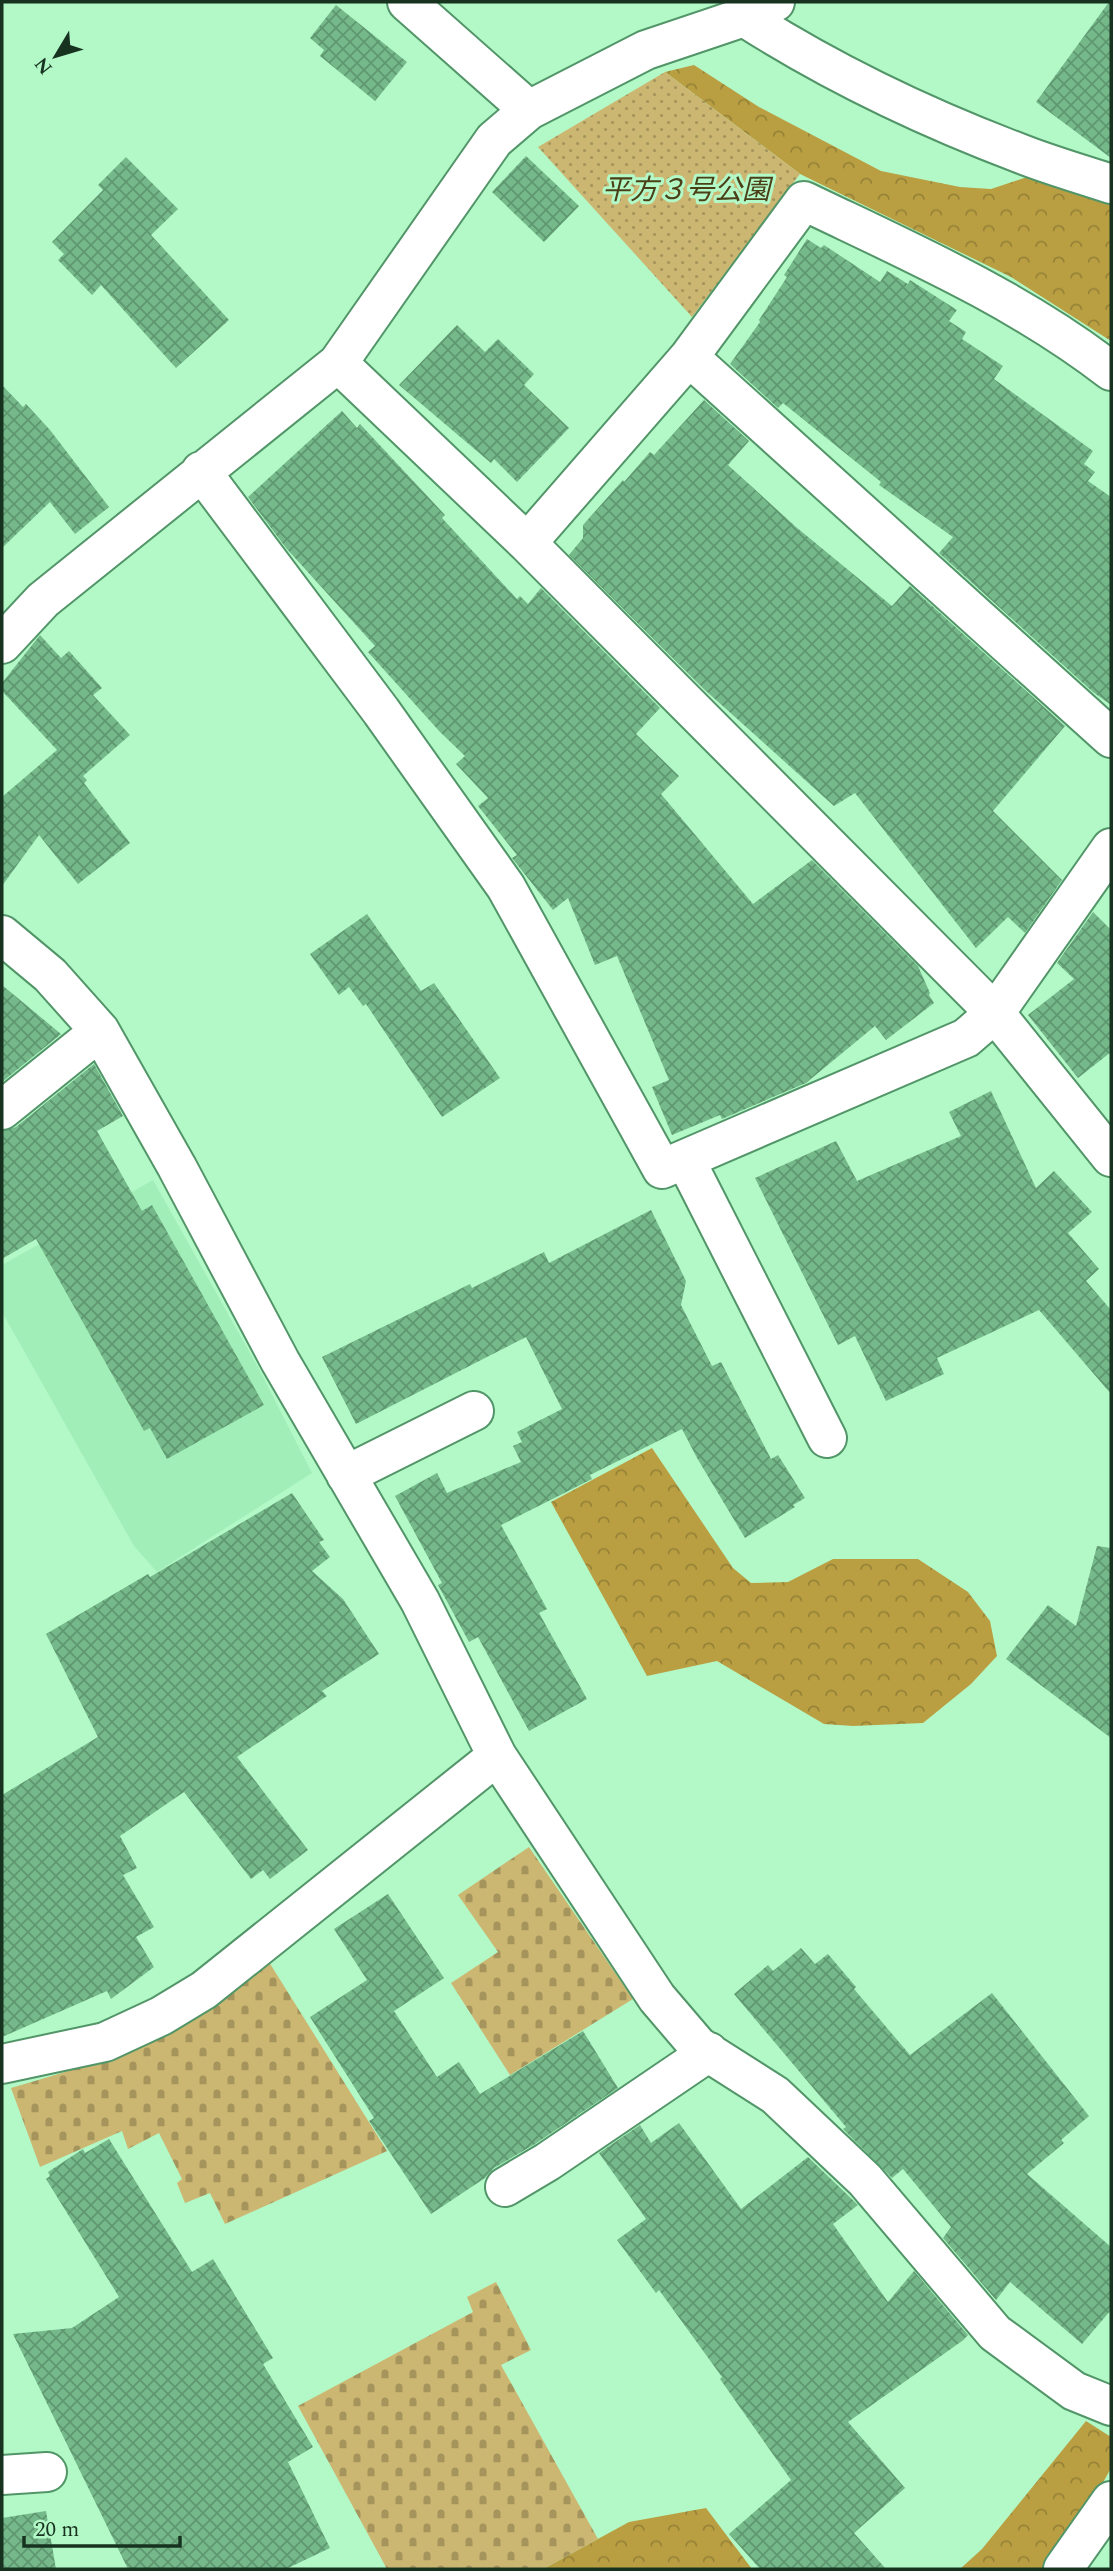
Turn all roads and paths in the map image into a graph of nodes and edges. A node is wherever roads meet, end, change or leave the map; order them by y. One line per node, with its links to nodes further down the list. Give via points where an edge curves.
1 (407, 2): 3 (street)
2 (760, 9): 3 (street, via 646,50); 4 (street, via 797,51 1020,153)
3 (529, 110): 6 (street, via 495,140)
4 (1111, 184)
5 (689, 357): 7 (street, via 804,201 966,279 1029,314); 9 (street); 11 (street)
6 (338, 363): 8 (street); 9 (street)
7 (1111, 370)
8 (201, 471): 10 (street, via 43,600); 18 (street, via 506,887 662,1169)
9 (527, 543): 14 (street)
10 (2, 644)
11 (1111, 738)
12 (1111, 848): 14 (street)
13 (2, 935): 15 (street, via 50,975)
14 (995, 1013): 17 (street); 18 (street, via 966,1038)
15 (100, 1031): 16 (street); 21 (street)
16 (2, 1110)
17 (1111, 1157)
18 (685, 1159): 20 (street)
19 (474, 1410): 21 (street)
20 (827, 1438)
21 (346, 1475): 22 (street, via 420,1601)
22 (497, 1756): 23 (street, via 657,1998 698,2046); 24 (street, via 193,1996 161,2016 105,2042)
23 (709, 2052): 25 (street); 26 (street, via 775,2095 865,2180 995,2333 1074,2390)
24 (2, 2064)
25 (505, 2188)
26 (1111, 2406)
27 (47, 2472): 28 (street)
28 (2, 2475)
29 (1111, 2501): 30 (street)
30 (1063, 2569)

